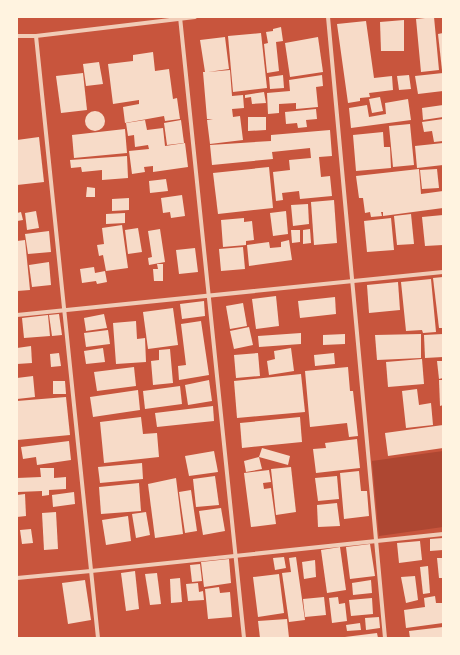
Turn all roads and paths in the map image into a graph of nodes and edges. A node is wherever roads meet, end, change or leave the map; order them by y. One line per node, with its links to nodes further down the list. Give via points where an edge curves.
1 (195, 17): 3 (street)
2 (328, 17): 7 (street)
3 (180, 18): 5 (street); 8 (street)
4 (17, 36): 5 (street)
5 (36, 36): 9 (street)
6 (443, 272): 7 (street)
7 (351, 281): 8 (street); 12 (street)
8 (208, 296): 9 (street); 13 (street)
9 (64, 310): 10 (street); 14 (street)
10 (17, 315)
11 (443, 534): 12 (street)
12 (375, 541): 13 (street); 18 (street)
13 (235, 556): 14 (street); 17 (street)
14 (91, 571): 15 (street); 16 (street)
15 (17, 578)
16 (98, 638)
17 (244, 638)
18 (385, 638)

